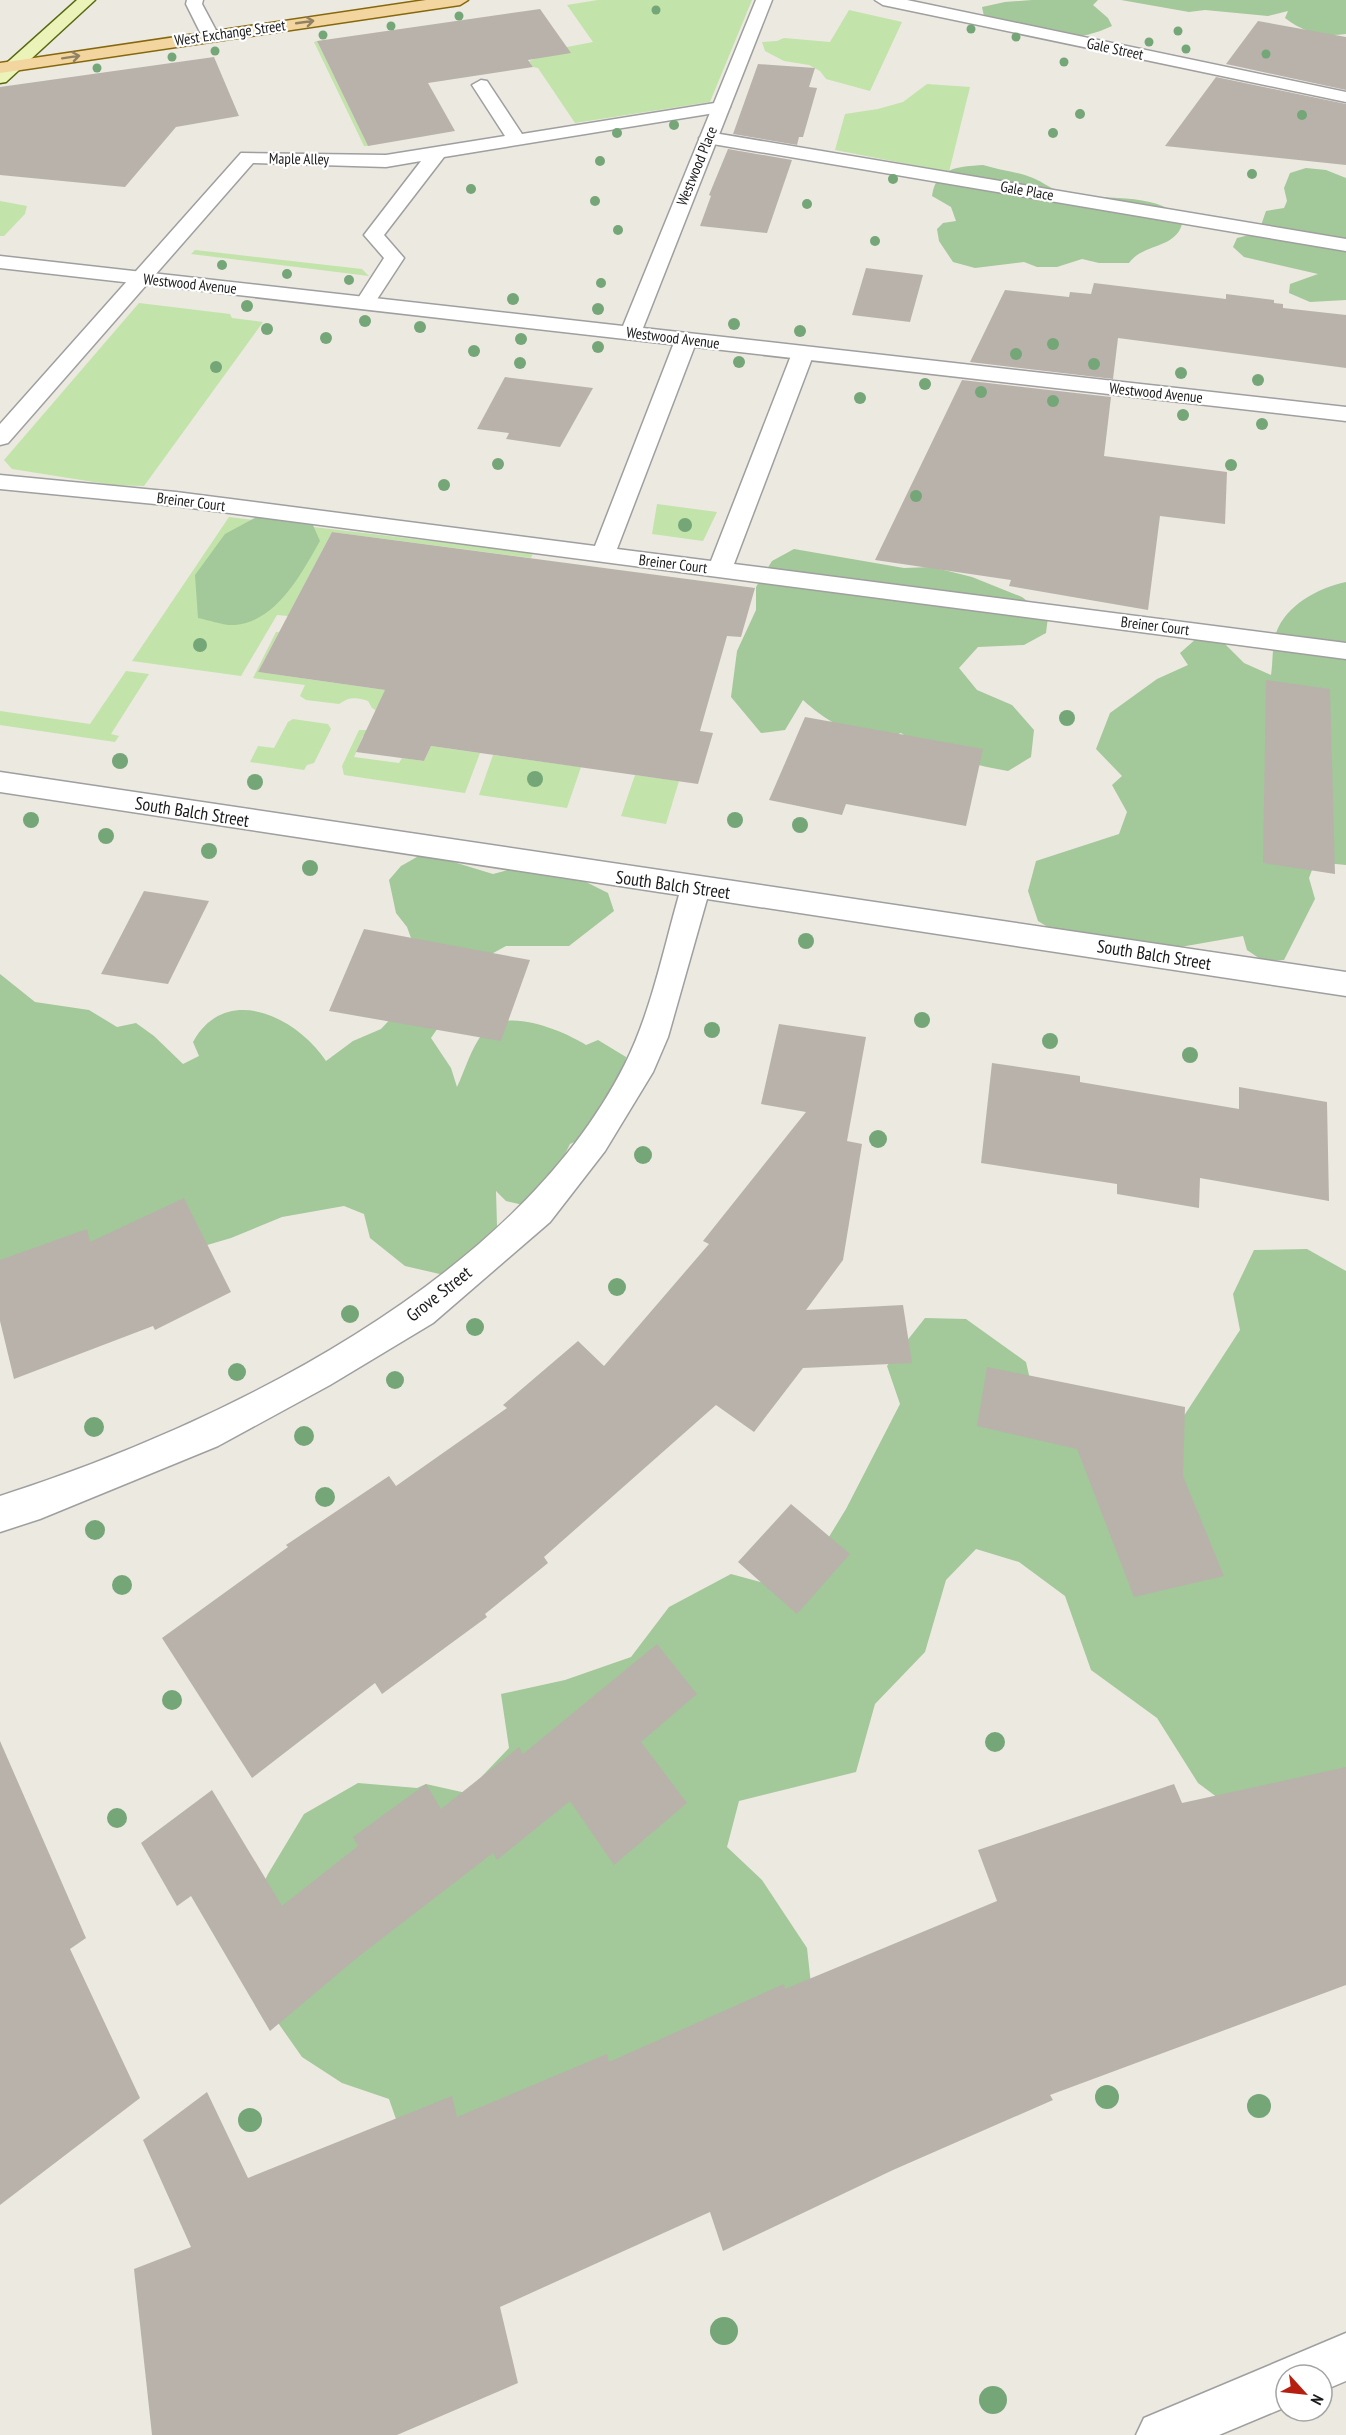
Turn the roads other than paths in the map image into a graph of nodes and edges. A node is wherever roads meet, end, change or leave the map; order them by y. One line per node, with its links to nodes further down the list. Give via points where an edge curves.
1 (87, 0): 8 (main road)
2 (195, 0): 7 (street)
3 (460, 0): 7 (main road, West Exchange Street, one-way to 3)
4 (764, 0): 11 (street, Westwood Place)
5 (883, 0): 6 (street, Gale Street)
6 (919, 3): 10 (street, Gale Street)
7 (210, 36): 8 (main road, West Exchange Street, one-way to 7)
8 (4, 70)
9 (481, 85): 13 (street)
10 (1346, 97)
11 (721, 108): 12 (street, Westwood Place); 13 (street, Maple Alley)
12 (708, 138): 15 (street, Gale Place); 19 (street, Westwood Place)
13 (517, 140): 14 (street, Maple Alley)
14 (438, 152): 17 (street, Maple Alley, via 386,161 248,157); 18 (street, via 374,236 394,258)
15 (1346, 245)
16 (0, 262): 17 (street, Westwood Avenue)
17 (142, 279): 18 (street, Westwood Avenue); 23 (street, Maple Alley)
18 (365, 303): 19 (street, Westwood Avenue)
19 (631, 333): 20 (street, Westwood Avenue)
20 (686, 340): 21 (street, Westwood Avenue); 25 (street)
21 (803, 353): 22 (street, Westwood Avenue); 26 (street)
22 (1346, 414)
23 (0, 438)
24 (0, 482): 25 (street, Breiner Court, via 176,499)
25 (603, 555): 26 (street, Breiner Court)
26 (720, 569): 27 (street, Breiner Court)
27 (1346, 651)
28 (0, 782): 29 (street, South Balch Street)
29 (696, 889): 30 (street, South Balch Street); 31 (street, Grove Street, via 653,1037 637,1072 594,1142 538,1212 421,1312 318,1374 204,1434 62,1493)
30 (1346, 984)
31 (0, 1514)
32 (1346, 2357): 33 (street)
33 (1332, 2363)
34 (1274, 2387): 35 (street)
35 (1161, 2435)

